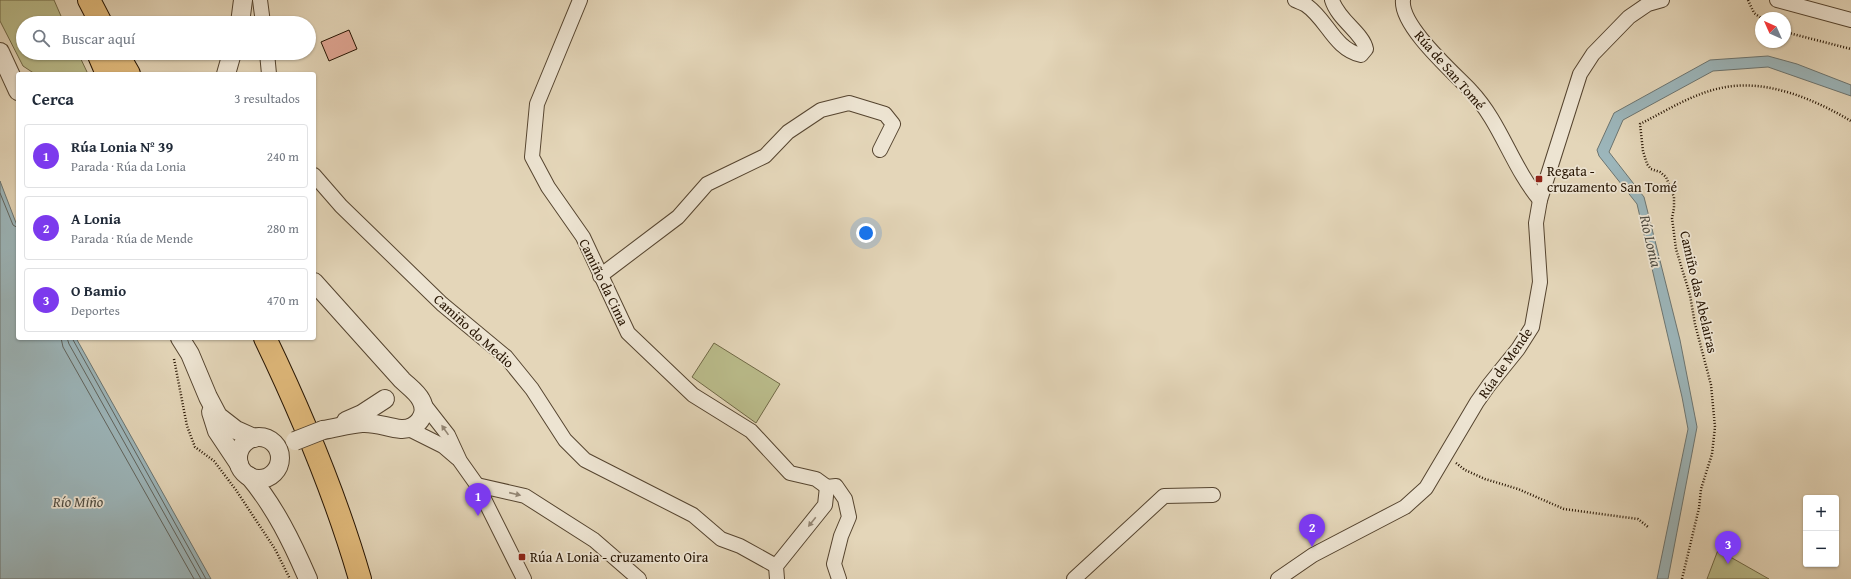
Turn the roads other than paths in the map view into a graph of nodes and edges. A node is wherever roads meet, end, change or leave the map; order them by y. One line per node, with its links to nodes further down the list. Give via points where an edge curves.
1 (74, 0): 11 (highway)
2 (89, 0): 12 (highway)
3 (243, 0): 13 (street)
4 (260, 0): 14 (street)
5 (580, 0): 29 (street, Camiño da Cima, via 537,104 532,158 548,188 583,237)
6 (1295, 0): 7 (street, via 1307,5 1335,39 1350,51 1361,55 1366,49 1362,39 1340,16)
7 (1332, 0)
8 (1403, 0): 28 (street, Rúa de San Tomé, via 1405,14 1415,31 1476,96 1526,183)
9 (1662, 0): 28 (street, Rúa de Mende, via 1648,4 1629,17 1593,54 1580,74)
10 (1777, 0): 15 (street)
11 (82, 16)
12 (97, 16)
13 (241, 16)
14 (262, 16)
15 (1851, 20)
16 (0, 52): 25 (street)
17 (101, 60): 21 (highway)
18 (121, 60): 22 (highway)
19 (230, 60): 23 (street)
20 (268, 60): 24 (street)
21 (106, 72)
22 (127, 72)
23 (227, 72)
24 (269, 72)
25 (16, 87)
26 (880, 150): 29 (street, via 893,124 885,114 849,103 821,110 788,132 765,156 707,184 678,217)
27 (316, 177): 49 (street, Camiño do Medio, via 341,206 442,304 506,357 532,388 565,440 585,460 693,515 721,539 740,546)
28 (1540, 200): 57 (street, Rúa de Mende, via 1536,223 1540,282 1532,327 1518,350 1485,391 1426,488 1405,507 1314,555)
29 (600, 276): 46 (street, Camiño da Cima, via 628,333 692,394 752,431 790,472 816,479)
30 (316, 284): 33 (street)
31 (181, 340): 35 (street)
32 (265, 340): 44 (highway, via 289,388)
33 (378, 354): 34 (street, via 387,374); 36 (street)
34 (388, 396): 36 (street, via 402,388); 37 (street, via 383,411 384,417); 38 (street, via 362,414)
35 (208, 397): 39 (street, via 218,416 227,424); 43 (street, via 217,431)
36 (418, 397): 37 (street, via 424,410 419,422); 41 (street, one-way to 36, via 448,435)
37 (401, 428): 38 (street, via 362,423); 41 (street, via 444,446)
38 (323, 430): 40 (street, bridge)
39 (262, 439): 40 (street); 42 (street, via 278,448); 43 (street, via 248,440 239,451)
40 (295, 441): 42 (street)
41 (460, 461): 45 (street)
42 (276, 467): 43 (street, via 261,479); 48 (street, via 272,486)
43 (244, 470): 48 (street, via 269,502)
44 (327, 480): 51 (highway); 52 (highway)
45 (477, 486): 53 (street); 54 (street, one-way to 54, via 525,496 594,540)
46 (827, 487): 49 (street, one-way to 49, via 825,505); 55 (street, Camiño da Cima, via 836,486 845,499 849,517 834,564)
47 (1213, 495): 56 (street, via 1164,496)
48 (284, 528): 50 (street)
49 (776, 572)
50 (308, 579)
51 (360, 579)
52 (377, 579)
53 (524, 579)
54 (639, 579)
55 (839, 579)
56 (1074, 579)
57 (1278, 579)

